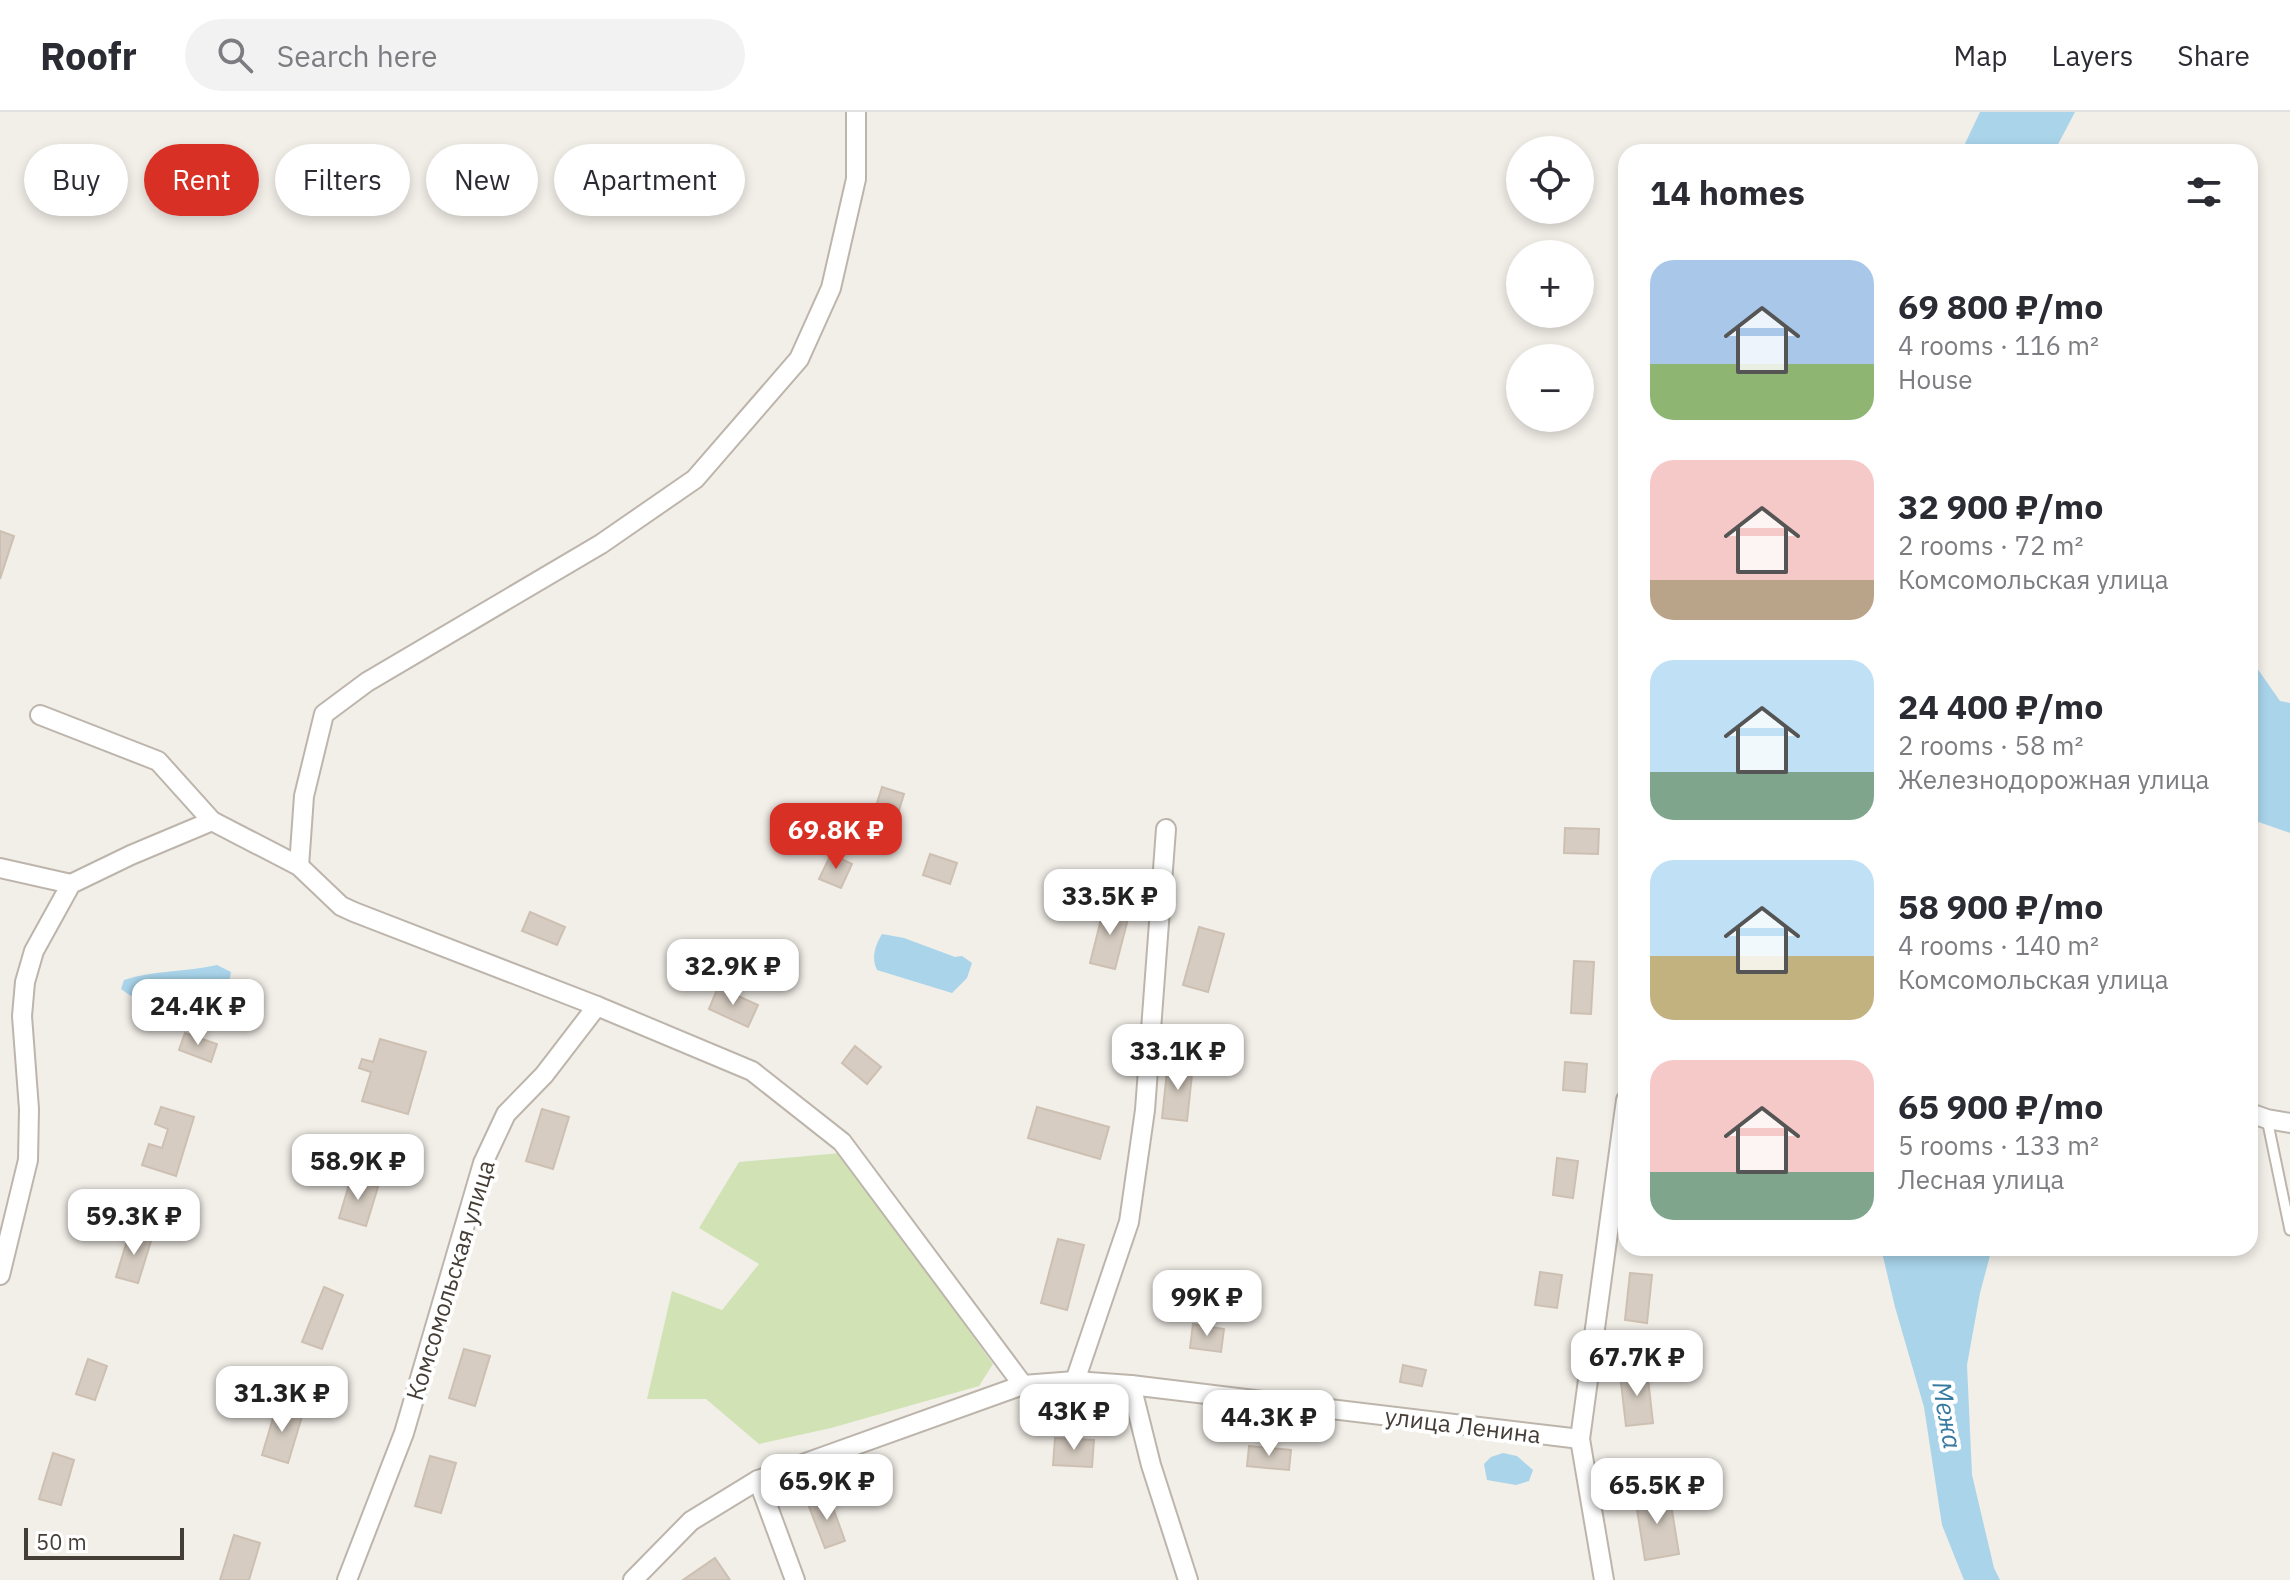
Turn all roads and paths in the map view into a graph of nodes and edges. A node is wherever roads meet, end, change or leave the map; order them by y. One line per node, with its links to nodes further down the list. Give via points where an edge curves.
1 (856, 112): 5 (street, via 856,179 831,288 799,359 695,479 601,544 367,682 324,714 304,796)
2 (40, 715): 3 (street, via 158,761)
3 (212, 821): 5 (street); 7 (street)
4 (1166, 829): 14 (street, via 1145,1110 1129,1222)
5 (299, 866): 8 (street, via 341,906)
6 (0, 868): 7 (street)
7 (71, 884): 13 (street, via 34,951 25,982 28,1160)
8 (597, 1006): 15 (street, via 752,1071 842,1142); 19 (street, Комсомольская улица, via 506,1114 483,1163 404,1433)
9 (2258, 1116): 10 (street); 12 (lane)
10 (2290, 1123)
11 (1618, 1159): 17 (street)
12 (2290, 1230)
13 (0, 1275)
14 (1075, 1381): 15 (street, улица Ленина); 16 (street, улица Ленина)
15 (1023, 1385): 18 (street, улица Ленина)
16 (1131, 1385): 17 (street, улица Ленина); 22 (street)
17 (1580, 1439): 23 (street)
18 (758, 1480): 20 (street, улица Ленина, via 691,1521); 21 (street)
19 (347, 1580)
20 (633, 1580)
21 (795, 1580)
22 (1188, 1580)
23 (1604, 1580)

